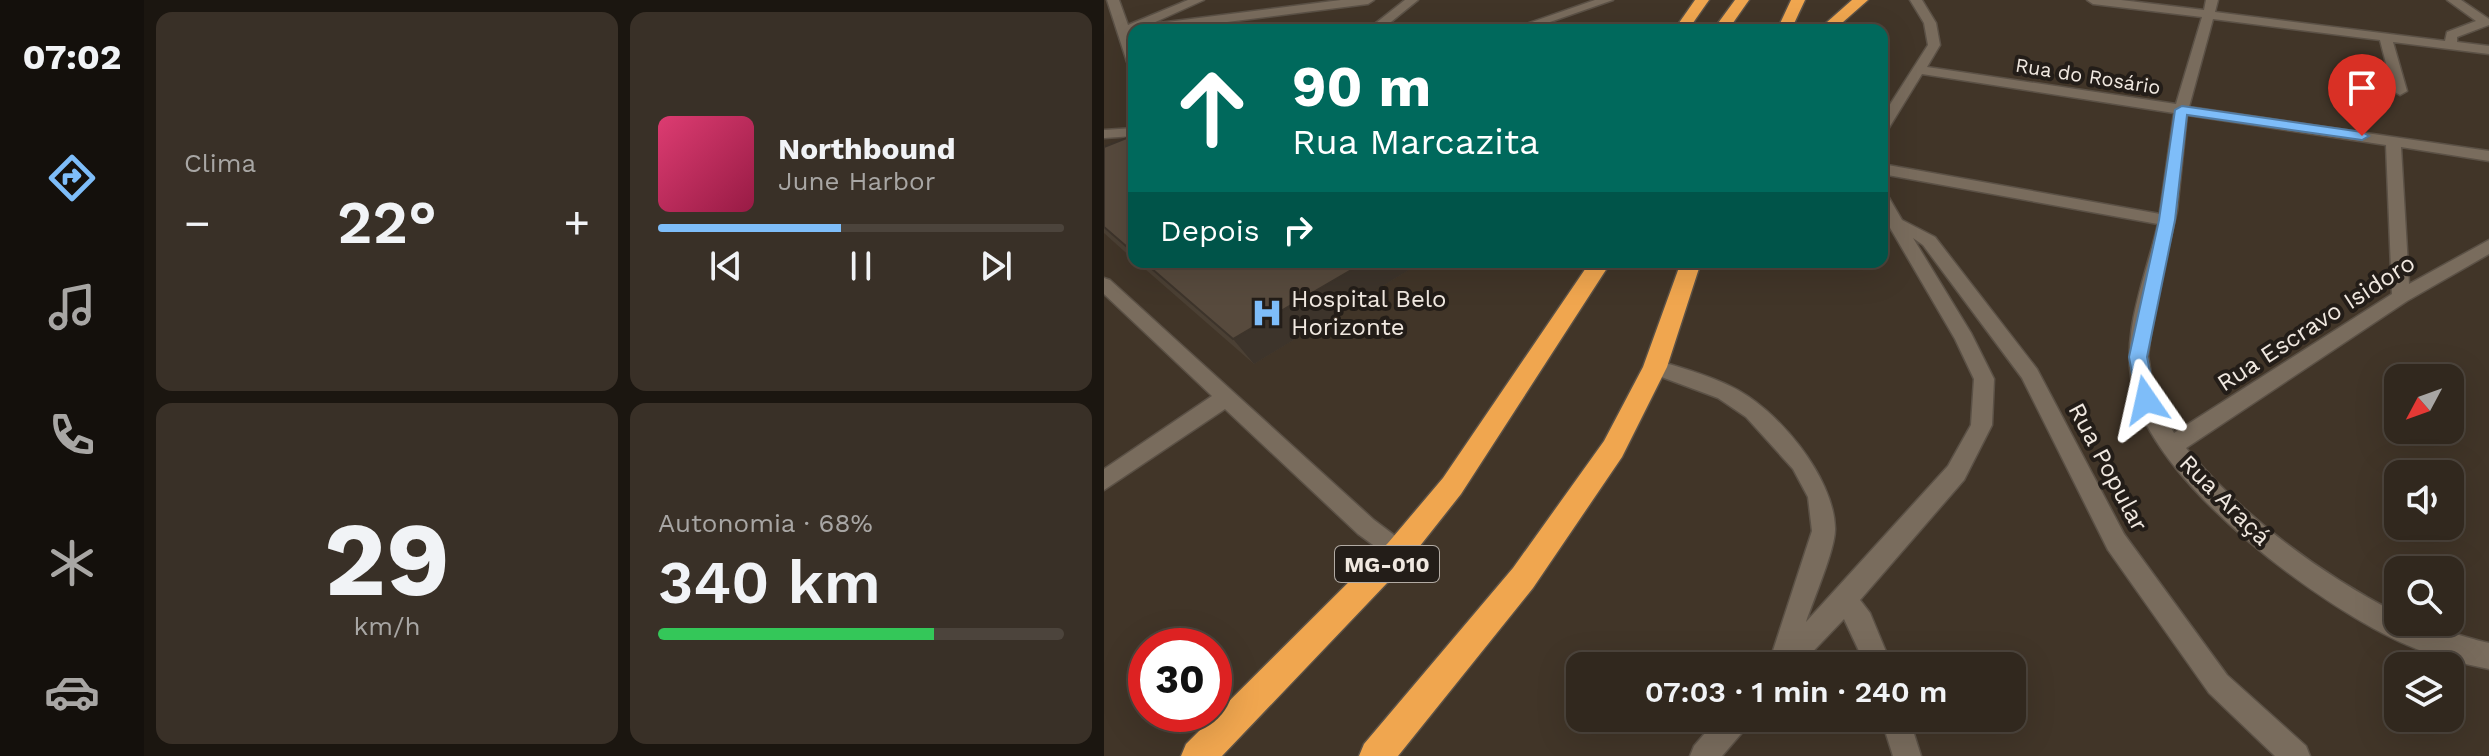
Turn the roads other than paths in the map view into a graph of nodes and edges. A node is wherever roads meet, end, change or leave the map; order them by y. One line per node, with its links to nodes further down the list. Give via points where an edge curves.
1 (1113, 0): 23 (street)
2 (1198, 0): 15 (street)
3 (1368, 0): 16 (street)
4 (1412, 0): 17 (street)
5 (1607, 0): 18 (street)
6 (1702, 0): 19 (highway)
7 (1742, 0): 20 (highway)
8 (1798, 0): 21 (highway)
9 (1861, 0): 22 (highway)
10 (1906, 0): 13 (street)
11 (2093, 0): 14 (street)
12 (2453, 0): 27 (street, via 2485,22 2451,35)
13 (1918, 4): 29 (street, via 1935,35)
14 (2210, 7): 26 (street); 31 (street, Rua Araçá)
15 (1146, 24)
16 (1185, 24)
17 (1381, 24)
18 (1533, 24)
19 (1685, 24)
20 (1724, 24)
21 (1787, 24)
22 (1832, 24)
23 (1128, 26)
24 (1128, 31): 25 (street)
25 (1104, 34)
26 (2386, 38): 27 (street); 30 (street)
27 (2451, 46): 28 (street)
28 (2489, 50)
29 (1919, 70): 31 (street, Rua do Rosário); 32 (street)
30 (2400, 91)
31 (2182, 110): 35 (street, Rua do Rosário); 39 (street, Rua Araçá)
32 (1888, 119)
33 (1128, 132): 34 (street)
34 (1104, 134)
35 (2393, 140): 36 (street, Rua do Rosário); 47 (street)
36 (2489, 156)
37 (1888, 170): 39 (street)
38 (1888, 210): 40 (street, Rua Popular)
39 (2167, 220): 50 (street, Rua Araçá, via 2138,357 2146,400)
40 (1897, 224): 53 (street, via 1984,379 1981,425 1956,473); 64 (street, Rua Popular, via 1929,241 2030,374 2116,542 2218,684)
41 (2489, 246): 47 (street, Rua Escravo Isidoro)
42 (1588, 268): 46 (highway)
43 (1597, 268): 46 (highway, MG-010)
44 (1689, 268): 48 (highway)
45 (1104, 284): 49 (street)
46 (1577, 296): 52 (highway, MG-010, via 1452,486)
47 (2401, 297): 50 (street, Rua Escravo Isidoro)
48 (1655, 367): 54 (street, via 1725,392 1753,411 1801,463 1819,496 1824,531); 61 (highway, via 1613,449 1523,578)
49 (1226, 397): 51 (street); 52 (street)
50 (2172, 446): 57 (street, Rua Araçá, via 2209,490 2302,571 2416,637)
51 (1104, 481)
52 (1398, 552): 60 (highway, MG-010)
53 (1845, 600): 55 (street); 56 (street)
54 (1785, 652)
55 (1794, 652)
56 (1873, 652)
57 (2489, 656)
58 (1724, 732): 62 (street)
59 (1899, 732): 63 (street)
60 (1198, 756)
61 (1376, 756)
62 (1704, 756)
63 (1907, 756)
64 (2296, 756)

